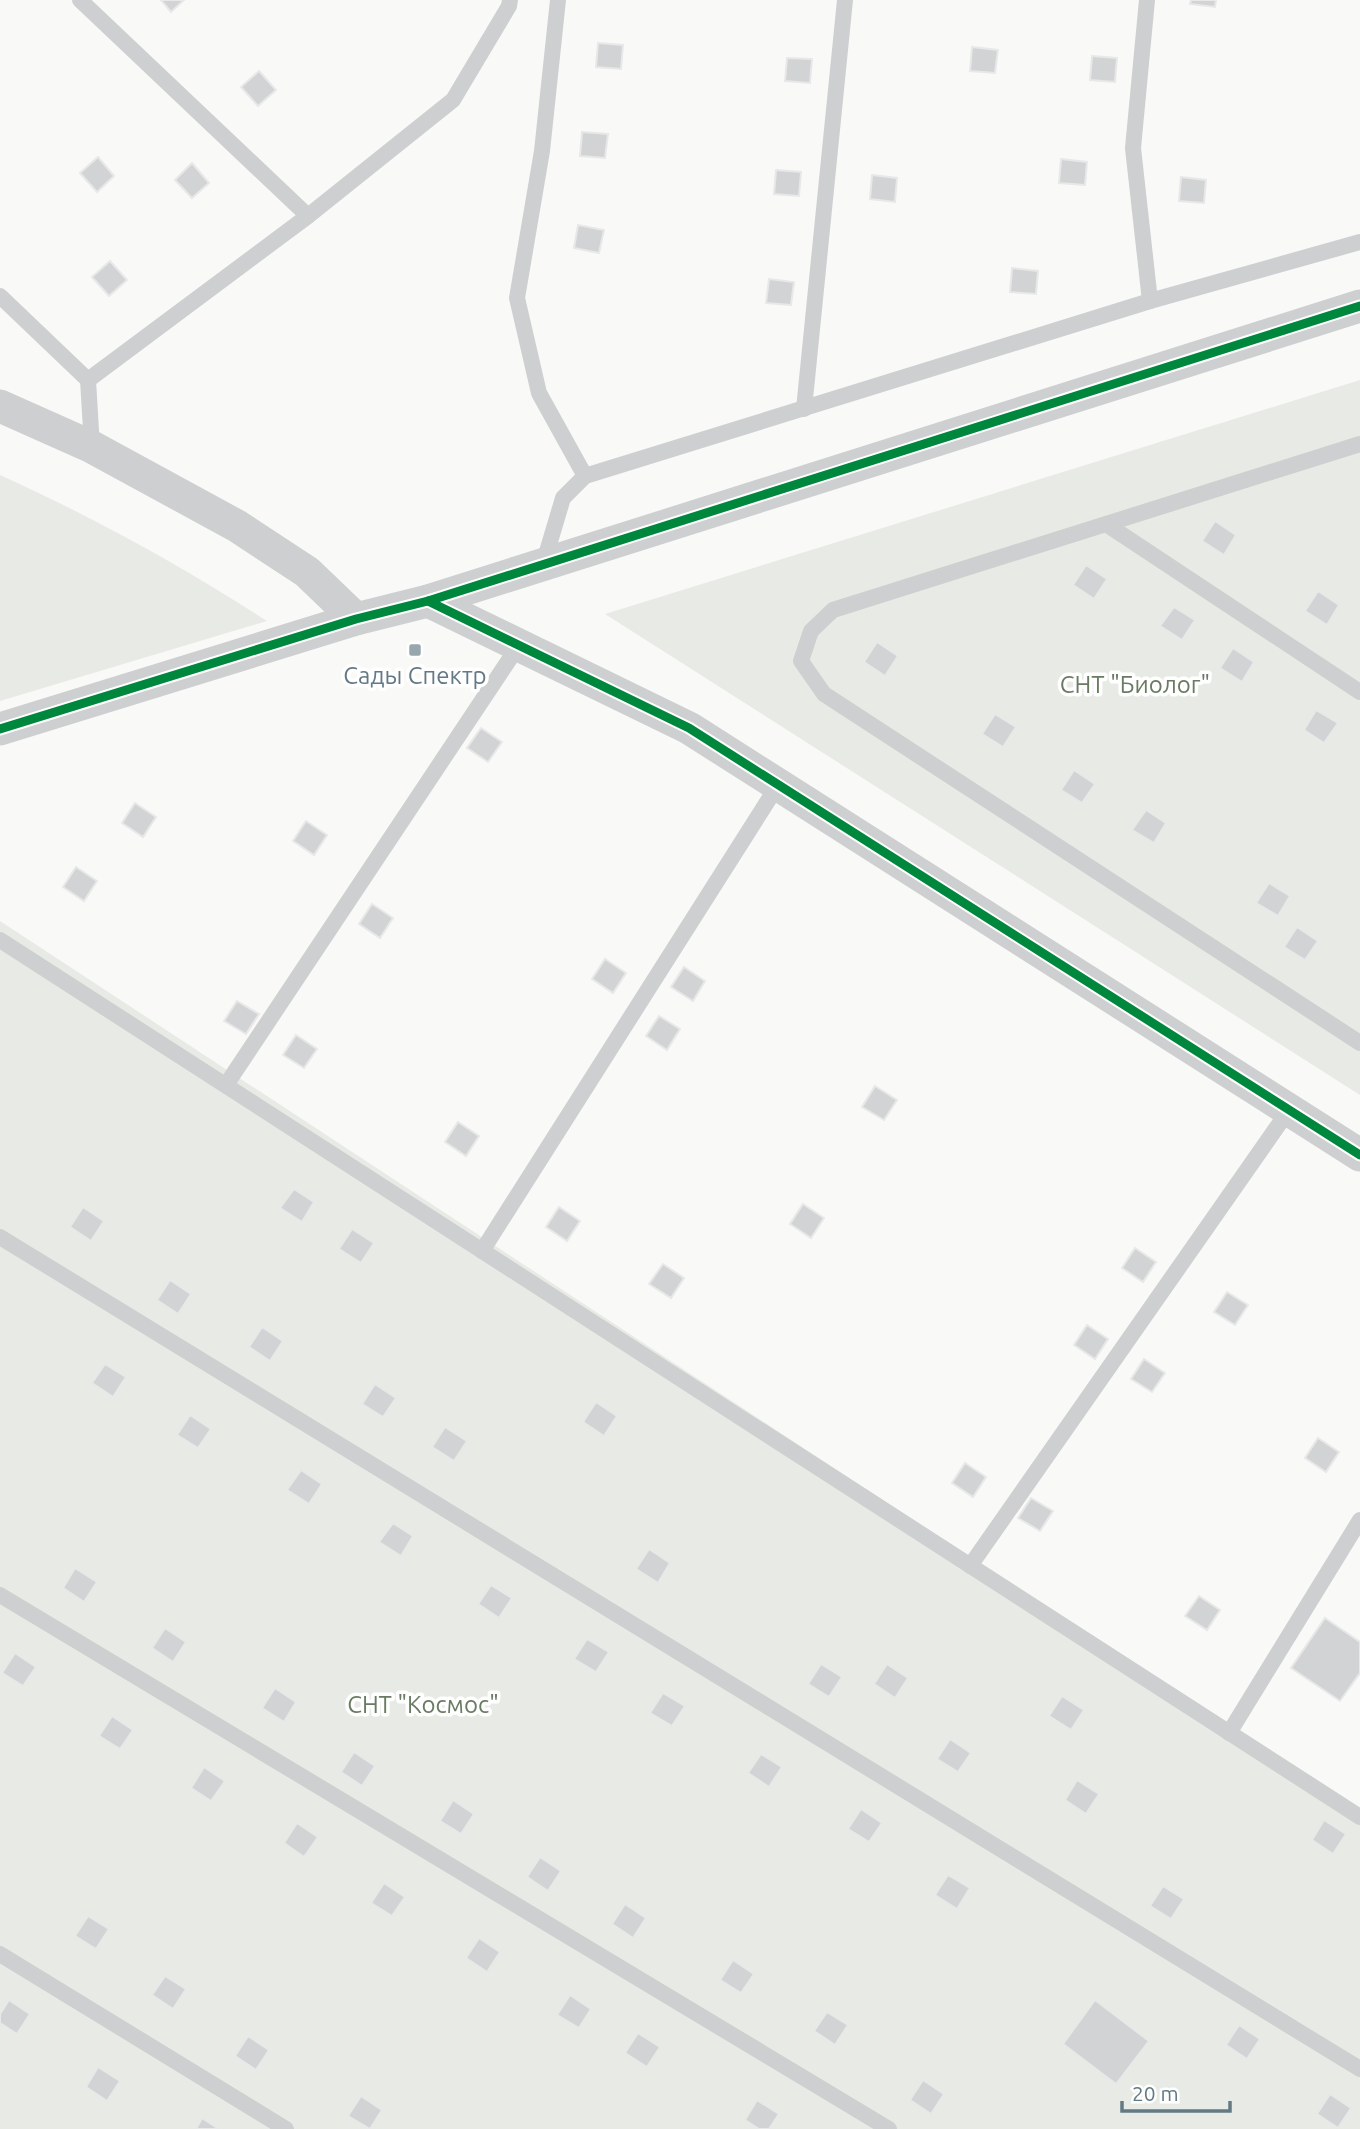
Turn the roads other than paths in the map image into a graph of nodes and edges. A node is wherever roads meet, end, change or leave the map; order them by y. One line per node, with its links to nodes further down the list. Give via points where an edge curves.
1 (80, 0): 6 (lane)
2 (558, 0): 16 (lane, via 542,151 517,298 538,393)
3 (845, 0): 13 (lane)
4 (1147, 0): 9 (lane, via 1133,148)
5 (507, 2): 6 (lane, via 453,100)
6 (308, 216): 11 (lane)
7 (1360, 242): 9 (lane)
8 (0, 296): 11 (lane)
9 (1150, 301): 13 (lane)
10 (1360, 306): 18 (street)
11 (88, 380): 15 (lane)
12 (0, 406): 15 (street)
13 (804, 409): 16 (lane)
14 (1360, 444): 17 (lane)
15 (92, 447): 20 (street, via 237,526 307,572)
16 (585, 476): 18 (lane, via 563,498)
17 (1106, 524): 22 (lane); 26 (lane, via 833,610 811,631 802,661 824,694)
18 (543, 565): 19 (street)
19 (428, 601): 20 (street); 21 (street)
20 (356, 620): 23 (street)
21 (519, 646): 24 (street, via 689,728); 27 (lane)
22 (1360, 692)
23 (0, 729)
24 (778, 785): 28 (street); 31 (lane)
25 (0, 940): 27 (lane)
26 (1360, 1043)
27 (226, 1085): 31 (lane)
28 (1289, 1110): 29 (street); 33 (lane)
29 (1360, 1155)
30 (0, 1237): 38 (lane)
31 (482, 1251): 33 (lane)
32 (1360, 1520): 35 (lane)
33 (970, 1566): 35 (lane)
34 (0, 1595): 40 (lane)
35 (1229, 1732): 36 (lane)
36 (1360, 1817)
37 (0, 1954): 39 (lane)
38 (1360, 2069)
39 (286, 2129)
40 (889, 2129)

